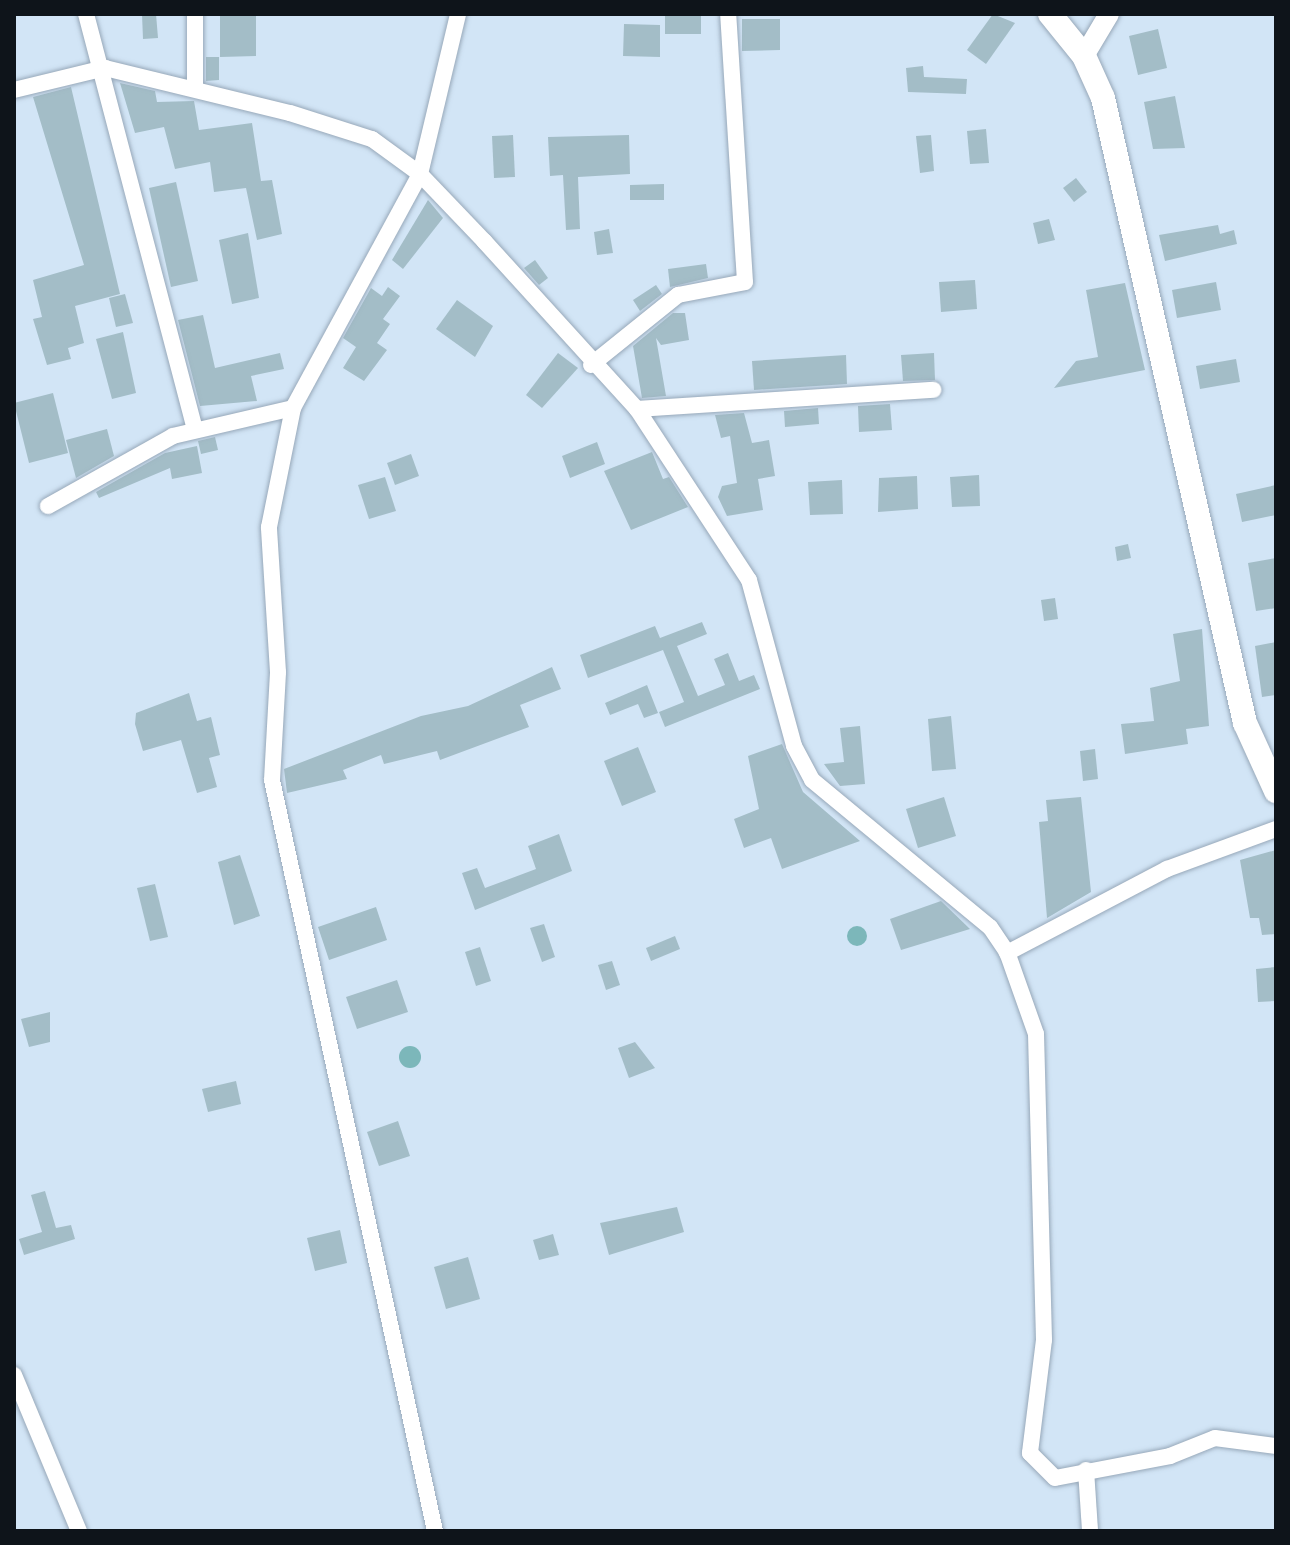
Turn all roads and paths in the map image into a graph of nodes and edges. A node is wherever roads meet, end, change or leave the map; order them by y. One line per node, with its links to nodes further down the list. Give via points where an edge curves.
1 (86, 14): 8 (street)
2 (195, 14): 9 (street)
3 (458, 14): 11 (street)
4 (728, 14): 12 (street, via 745,282 678,295)
5 (1050, 14): 7 (main road)
6 (1109, 14): 7 (street)
7 (1084, 56): 18 (main road, via 1103,98 1245,723)
8 (105, 68): 9 (street); 10 (street); 16 (street)
9 (195, 85): 11 (street, via 372,139)
10 (14, 90)
11 (420, 174): 12 (street); 14 (street)
12 (591, 365): 15 (street)
13 (933, 390): 15 (street)
14 (293, 408): 16 (street); 25 (street, via 269,527 278,672 272,780)
15 (637, 409): 20 (street, via 749,580 794,746 812,780 990,927)
16 (195, 430): 17 (street)
17 (48, 506)
18 (1276, 791)
19 (1276, 829): 20 (street, via 1167,869)
20 (1007, 953): 23 (street, via 1036,1034 1044,1340 1030,1453 1055,1478)
21 (14, 1375): 24 (street)
22 (1276, 1446): 23 (street, via 1215,1438 1170,1456)
23 (1086, 1470): 26 (street)
24 (79, 1531)
25 (435, 1531)
26 (1090, 1531)

